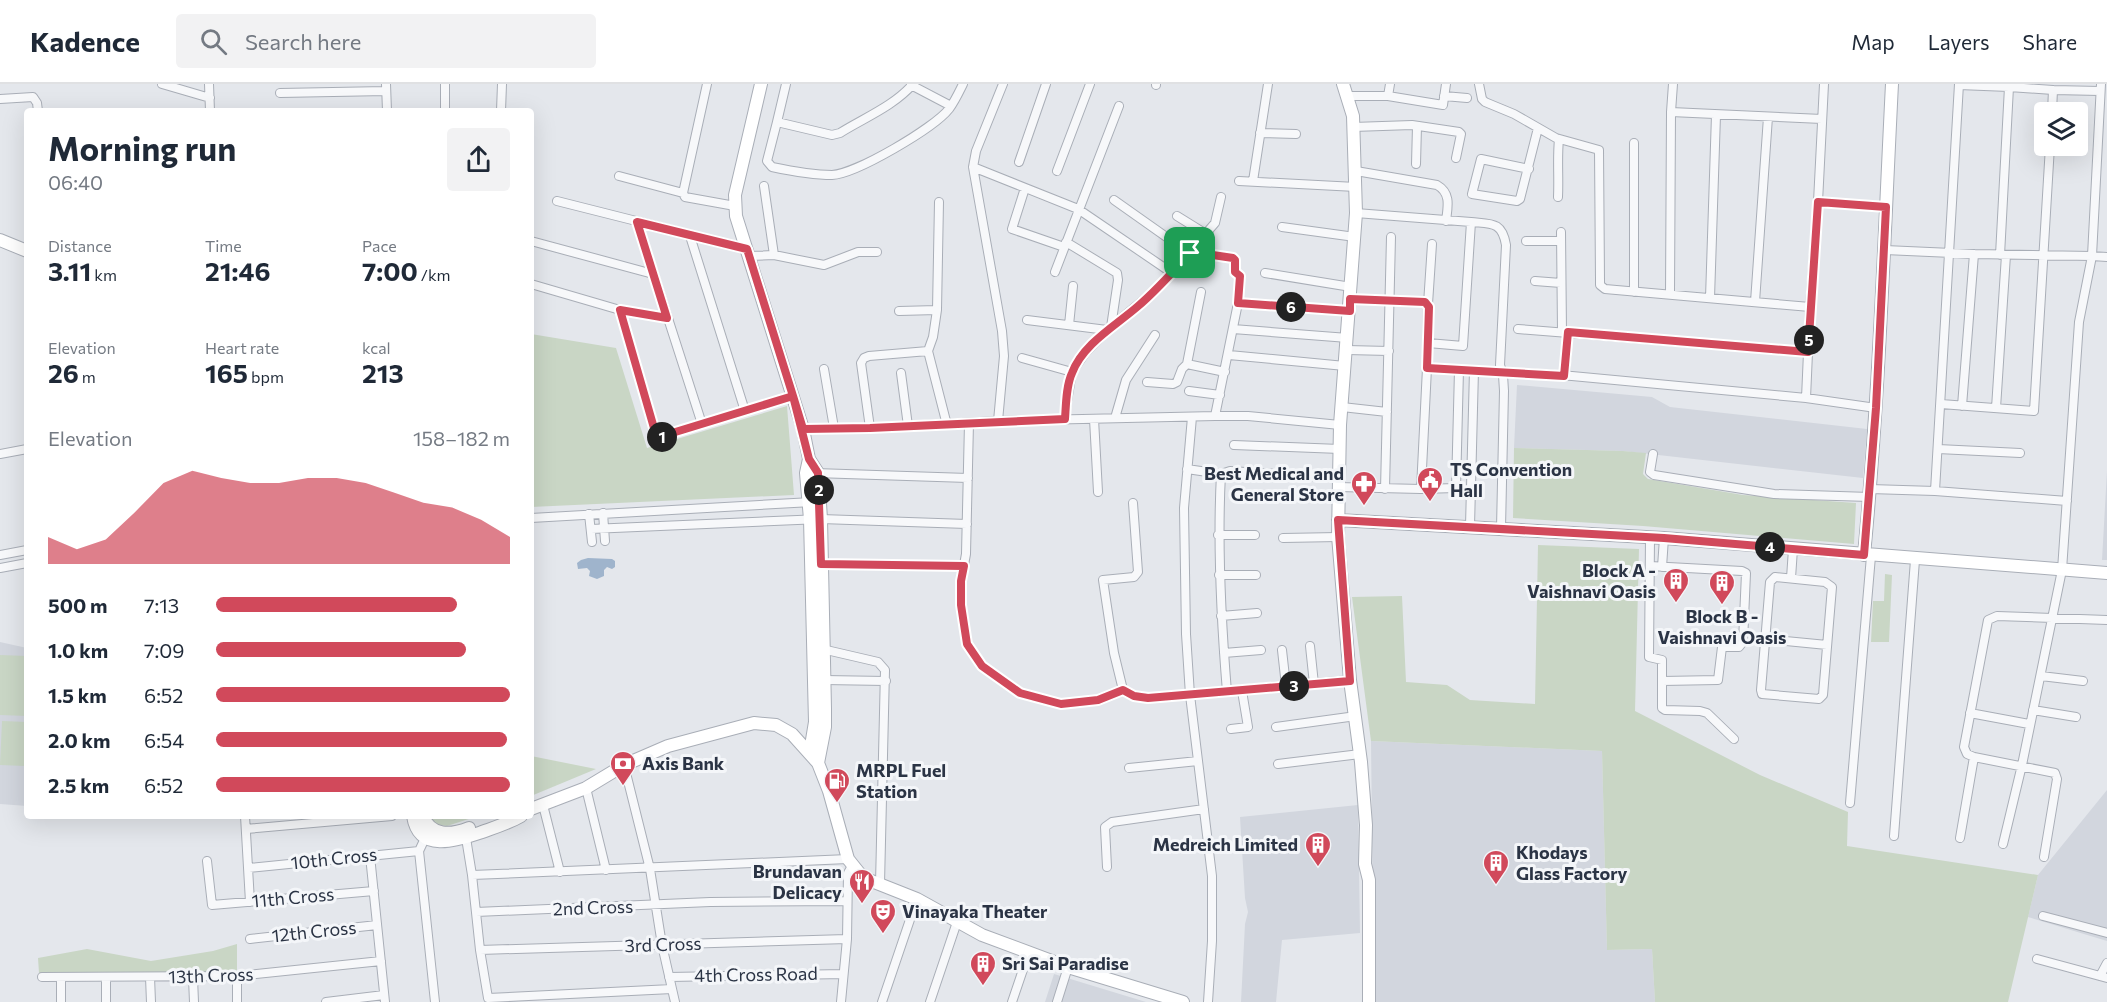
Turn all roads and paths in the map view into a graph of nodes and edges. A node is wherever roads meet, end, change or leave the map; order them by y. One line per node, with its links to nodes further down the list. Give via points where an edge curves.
1 (162, 84): 30 (street)
2 (209, 84): 30 (street)
3 (445, 84): 39 (street)
4 (502, 84): 40 (street)
5 (707, 84): 67 (street)
6 (761, 84): 74 (street)
7 (786, 84): 45 (street)
8 (963, 84): 34 (street)
9 (1003, 84): 57 (street)
10 (1046, 84): 55 (street)
11 (1090, 84): 59 (street)
12 (1268, 84): 49 (street)
13 (1390, 84): 28 (street)
14 (1446, 84): 29 (street)
15 (1479, 84): 48 (street, via 1485,102)
16 (1673, 84): 41 (street)
17 (1824, 84): 44 (street)
18 (1892, 84): 75 (street)
19 (912, 85): 34 (street); 45 (street, via 890,104 840,133 832,135)
20 (1959, 85): 22 (street); 97 (street)
21 (386, 87): 23 (street); 38 (street)
22 (2008, 87): 26 (street); 101 (street)
23 (328, 88): 27 (street)
24 (2101, 88): 26 (street); 103 (street)
25 (1346, 90): 28 (street); 47 (street)
26 (2053, 90): 33 (street)
27 (280, 93)
28 (1388, 96): 29 (street, via 1443,105)
29 (1444, 96): 31 (street)
30 (210, 98): 37 (street)
31 (1467, 98)
32 (0, 99): 36 (street, via 33,98)
33 (2052, 102)
34 (951, 106): 45 (street, via 917,135 858,168 833,175 769,164)
35 (1119, 106): 76 (street)
36 (38, 108)
37 (210, 108)
38 (387, 108)
39 (445, 108)
40 (501, 108)
41 (1671, 112): 42 (street); 116 (street)
42 (1716, 115): 43 (street); 117 (street)
43 (1768, 117): 44 (street); 120 (street)
44 (1822, 119): 73 (street)
45 (777, 122)
46 (1417, 126): 47 (street); 54 (street, via 1460,132); 56 (street)
47 (1353, 127): 60 (street)
48 (1538, 128): 51 (street); 58 (street)
49 (1260, 133): 50 (street); 63 (street)
50 (1296, 134)
51 (1559, 139): 69 (street); 115 (street, via 1599,150 1600,285 1605,290)
52 (1634, 142): 115 (street)
53 (2050, 156): 102 (street)
54 (1456, 158)
55 (1019, 162)
56 (1416, 164)
57 (973, 167): 66 (street); 170 (street, via 1002,332 1004,356)
58 (1529, 169): 58 (street, via 1479,160 1472,194 1519,200)
59 (1057, 171)
60 (1356, 171): 65 (street); 79 (street, via 1437,184 1447,194)
61 (619, 176): 67 (street)
62 (1239, 181): 63 (street)
63 (1253, 181): 65 (street)
64 (764, 186): 100 (street)
65 (1356, 187): 77 (street)
66 (1025, 188): 76 (street); 91 (street, via 1012,229)
67 (683, 193): 74 (street, via 685,197)
68 (1221, 197): 83 (street, via 1215,223)
69 (1558, 198)
70 (1114, 200): 95 (street)
71 (557, 201): 80 (street)
72 (939, 202): 125 (street)
73 (1818, 202): 75 (street); 123 (street)
74 (735, 206): 98 (street)
75 (1886, 207): 94 (street)
76 (1078, 209): 91 (street); 107 (street)
77 (1356, 213): 79 (street); 85 (street)
78 (1177, 216): 83 (street)
79 (1446, 220): 81 (street)
80 (637, 222): 84 (street); 109 (street)
81 (1471, 222): 135 (street, via 1463,346); 148 (street, via 1496,225 1504,237)
82 (1282, 226): 85 (street)
83 (1206, 234): 95 (street)
84 (690, 236): 98 (street); 163 (street)
85 (1355, 237): 118 (street)
86 (1391, 237): 119 (street)
87 (0, 240): 93 (street)
88 (1526, 241): 111 (street, via 1561,236)
89 (534, 242): 109 (street)
90 (1432, 244): 122 (street)
91 (1065, 245): 106 (street); 130 (street, via 1117,273)
92 (0, 248): 105 (street)
93 (24, 250)
94 (1885, 250): 97 (street); 161 (street)
95 (1191, 251): 107 (street); 121 (street, via 1235,260 1235,272 1240,276)
96 (877, 252): 100 (street, via 858,252 824,265)
97 (1948, 252): 99 (street); 158 (street)
98 (748, 253): 100 (street); 156 (street)
99 (1974, 254): 101 (street); 159 (street)
100 (774, 255)
101 (2003, 255): 102 (street); 162 (street)
102 (2045, 256): 103 (street); 162 (street, via 2034,411)
103 (2092, 256): 104 (street); 196 (street, via 2079,322)
104 (2107, 256)
105 (24, 258)
106 (1055, 272)
107 (1172, 273): 130 (street)
108 (1265, 273): 118 (street)
109 (653, 274): 127 (street)
110 (1535, 281): 111 (street)
111 (1561, 283): 133 (street)
112 (534, 285): 124 (street)
113 (1073, 286): 129 (street)
114 (1201, 292): 142 (street)
115 (1634, 292): 116 (street)
116 (1670, 294): 117 (street)
117 (1710, 298): 120 (street)
118 (1351, 299): 119 (street); 121 (street); 136 (street)
119 (1390, 301): 122 (street); 138 (street)
120 (1755, 302): 123 (street)
121 (1238, 303): 131 (street)
122 (1428, 304): 135 (street)
123 (1810, 307): 139 (street)
124 (620, 310): 127 (street); 172 (street, via 656,435 661,437)
125 (937, 310): 126 (street); 137 (street)
126 (899, 311)
127 (667, 318): 172 (street)
128 (1027, 320): 129 (street)
129 (1069, 325): 130 (street)
130 (1109, 329): 149 (street)
131 (1233, 329): 136 (street); 140 (street)
132 (1518, 329): 133 (street)
133 (1565, 332): 139 (street); 152 (street)
134 (1155, 335): 167 (street, via 1126,380)
135 (1428, 343): 144 (street)
136 (1347, 344): 138 (street); 143 (street)
137 (928, 351): 173 (street); 177 (street, via 864,358 861,363)
138 (1389, 351): 164 (street)
139 (1808, 352): 157 (street)
140 (1228, 355): 143 (street); 150 (street)
141 (1022, 358): 149 (street)
142 (1187, 363): 150 (street); 153 (street, via 1173,384)
143 (1345, 366): 160 (street)
144 (1427, 368): 146 (street); 192 (street)
145 (824, 369): 176 (street)
146 (1459, 370): 147 (street); 192 (street, via 1456,488)
147 (1474, 370): 148 (street); 205 (street)
148 (1502, 371): 152 (street); 207 (street)
149 (1072, 372): 168 (street)
150 (1225, 372): 155 (street)
151 (901, 373): 175 (street)
152 (1564, 376): 157 (street)
153 (1147, 382)
154 (1189, 391): 155 (street)
155 (1220, 395): 165 (street)
156 (793, 396): 163 (street); 178 (street)
157 (1806, 398): 161 (street)
158 (1941, 404): 159 (street); 180 (street)
159 (1962, 406): 162 (street)
160 (1342, 407): 164 (street); 174 (street)
161 (1876, 408): 195 (street)
162 (1996, 408)
163 (745, 411): 172 (street)
164 (1387, 412): 191 (street)
165 (1215, 416): 166 (street); 174 (street)
166 (1192, 417): 167 (street); 186 (street)
167 (1115, 418): 169 (street)
168 (1065, 419): 169 (street); 170 (street)
169 (1094, 419): 194 (street)
170 (998, 421): 171 (street)
171 (969, 423): 173 (street); 189 (street)
172 (702, 424)
173 (947, 425): 175 (street)
174 (1340, 425): 181 (street)
175 (908, 426): 177 (street)
176 (834, 428): 177 (street); 178 (street)
177 (870, 428)
178 (803, 429): 187 (street)
179 (1234, 445): 181 (street)
180 (1938, 448): 183 (street); 193 (street)
181 (1340, 449): 190 (street)
182 (24, 450): 184 (street)
183 (2020, 453)
184 (0, 454)
185 (1653, 454): 195 (street, via 1650,472 1654,475 1774,494)
186 (1187, 469): 188 (street); 255 (street, via 1184,508)
187 (812, 473): 189 (street); 197 (street)
188 (1221, 474): 190 (street, via 1230,471); 210 (street)
189 (968, 478): 204 (street)
190 (1338, 483): 191 (street); 203 (street)
191 (1385, 489): 192 (street)
192 (1421, 489)
193 (1935, 491): 195 (street); 196 (street)
194 (1098, 492)
195 (1870, 493): 220 (street)
196 (2067, 501): 228 (street)
197 (814, 502): 199 (street); 202 (street)
198 (1133, 503): 252 (street, via 1138,572 1134,577 1103,580)
199 (603, 513): 200 (street); 206 (street)
200 (589, 514): 201 (street); 208 (street)
201 (534, 518)
202 (815, 519): 204 (street); 206 (street); 223 (street); 264 (street, via 815,722)
203 (1338, 520): 205 (street); 211 (street)
204 (967, 524): 224 (street)
205 (1470, 526): 207 (street)
206 (604, 528): 208 (street); 216 (street)
207 (1501, 528): 213 (street)
208 (591, 529): 215 (street)
209 (1255, 535): 210 (street)
210 (1218, 536): 230 (street)
211 (1338, 537): 212 (street); 247 (street)
212 (1283, 538)
213 (1650, 538): 214 (street); 225 (street)
214 (1664, 538): 217 (street); 226 (street)
215 (592, 542)
216 (605, 542)
217 (1793, 549): 220 (street); 232 (street)
218 (24, 551): 219 (street)
219 (0, 555)
220 (1868, 556): 221 (street); 274 (street)
221 (1915, 560): 228 (street); 285 (street)
222 (24, 564): 227 (street)
223 (821, 564): 224 (street); 240 (street)
224 (964, 566): 252 (street, via 961,605 967,644 982,666 1020,693 1061,704 1098,700)
225 (1650, 566): 226 (street); 248 (street, via 1649,657 1662,660)
226 (1662, 567): 248 (street, via 1742,571 1746,575 1743,642 1722,647 1718,680)
227 (0, 568)
228 (2062, 570): 229 (street); 235 (street)
229 (2106, 573)
230 (1219, 575): 231 (street); 234 (street)
231 (1256, 575)
232 (1791, 578): 237 (street, via 1775,577 1770,582); 238 (street, via 1826,582 1832,587)
233 (1257, 613): 234 (street)
234 (1221, 616): 243 (street)
235 (2054, 617): 236 (street); 244 (street); 257 (street, via 1997,616 1988,620)
236 (2107, 620)
237 (1765, 639): 238 (street); 238 (street, via 1762,694 1816,700 1823,695)
238 (1827, 645)
239 (1310, 646): 250 (street)
240 (822, 649): 245 (street); 246 (street, via 878,662 885,670)
241 (1261, 650): 243 (street)
242 (1282, 650): 251 (street)
243 (1224, 653): 254 (street)
244 (2041, 675): 249 (street); 256 (street)
245 (824, 680): 246 (street); 268 (street, via 825,727)
246 (886, 681): 301 (street)
247 (1350, 681): 250 (street); 258 (street)
248 (1662, 681): 263 (street, via 1662,708 1707,713)
249 (2083, 681)
250 (1314, 684): 251 (street)
251 (1286, 687): 253 (street)
252 (1123, 690): 255 (street, via 1148,698)
253 (1242, 691): 254 (street); 262 (street, via 1248,727)
254 (1227, 692): 255 (street)
255 (1190, 695): 267 (street)
256 (2033, 710): 259 (street); 260 (street)
257 (1970, 713): 260 (street); 266 (street, via 1964,747)
258 (1356, 716): 261 (street); 265 (street)
259 (2076, 717)
260 (2029, 724): 271 (street)
261 (1276, 727)
262 (1232, 729)
263 (1734, 739)
264 (810, 752): 268 (street); 270 (street, via 776,725 754,723 669,746)
265 (1360, 754): 269 (street); 294 (street)
266 (1974, 757): 271 (street); 287 (street)
267 (1198, 761): 272 (street); 276 (street)
268 (818, 763): 293 (street)
269 (1278, 764)
270 (624, 765): 273 (street); 297 (street)
271 (2022, 765): 288 (street); 291 (street, via 2055,773 2057,779)
272 (1129, 768)
273 (586, 788): 275 (street); 298 (street)
274 (1850, 803)
275 (535, 808): 299 (street)
276 (1204, 809): 295 (street, via 1112,822 1105,827); 346 (street, via 1212,876)
277 (245, 819): 283 (street)
278 (358, 819): 283 (street)
279 (413, 819): 284 (street)
280 (424, 819): 284 (street)
281 (495, 819): 284 (street, via 464,830)
282 (516, 819): 286 (street)
283 (246, 829): 296 (street)
284 (428, 833): 286 (street, via 441,842); 289 (street)
285 (1894, 836)
286 (466, 838): 300 (street)
287 (1960, 838)
288 (2003, 844)
289 (419, 851): 290 (street, 10th Cross); 338 (street)
290 (370, 856): 296 (street, 10th Cross); 302 (street)
291 (2044, 857)
292 (207, 861): 305 (street, 11th Cross, via 212,905)
293 (850, 862): 297 (street); 301 (street, via 860,874); 304 (street)
294 (1365, 864): 347 (street); 348 (street, via 1369,880)
295 (1107, 867)
296 (249, 868): 305 (street)
297 (650, 869): 298 (street); 306 (street)
298 (606, 870): 299 (street)
299 (560, 872): 300 (street)
300 (472, 875): 307 (street)
301 (880, 884): 303 (street)
302 (374, 891): 305 (street, 11th Cross); 310 (street)
303 (917, 899): 309 (street); 341 (street)
304 (847, 901): 306 (street, 2nd Cross); 313 (street)
305 (250, 902)
306 (656, 905): 307 (street, 2nd Cross); 314 (street)
307 (476, 912): 315 (street)
308 (2043, 916): 311 (street)
309 (957, 922): 316 (street); 342 (street)
310 (377, 925): 312 (street, 12th Cross); 318 (street)
311 (2107, 933)
312 (250, 939)
313 (847, 939): 314 (street, 3rd Cross); 321 (street)
314 (662, 945): 315 (street, 3rd Cross); 324 (street)
315 (480, 950): 330 (street, via 490,999)
316 (1029, 952): 320 (street); 343 (street)
317 (2037, 959): 325 (street)
318 (381, 961): 322 (street, 13th Cross); 331 (street)
319 (2107, 963): 325 (street)
320 (1068, 967): 344 (street); 345 (street)
321 (843, 974): 324 (street, 4th Cross Road); 340 (street)
322 (237, 976): 329 (street, 13th Cross); 336 (street)
323 (42, 977): 326 (street, 13th Cross)
324 (669, 977): 330 (street)
325 (2104, 977)
326 (61, 978): 327 (street, 13th Cross); 332 (street)
327 (106, 978): 328 (street, 13th Cross); 333 (street)
328 (150, 978): 329 (street, 13th Cross); 334 (street)
329 (193, 978): 335 (street)
330 (672, 989): 339 (street)
331 (384, 998): 337 (street)
332 (62, 1002)
333 (106, 1002)
334 (151, 1002)
335 (194, 1002)
336 (237, 1002)
337 (326, 1002)
338 (435, 1002)
339 (675, 1002)
340 (841, 1002)
341 (882, 1002)
342 (930, 1002)
343 (1012, 1002)
344 (1057, 1002)
345 (1183, 1002)
346 (1208, 1002)
347 (1362, 1002)
348 (1370, 1002)

